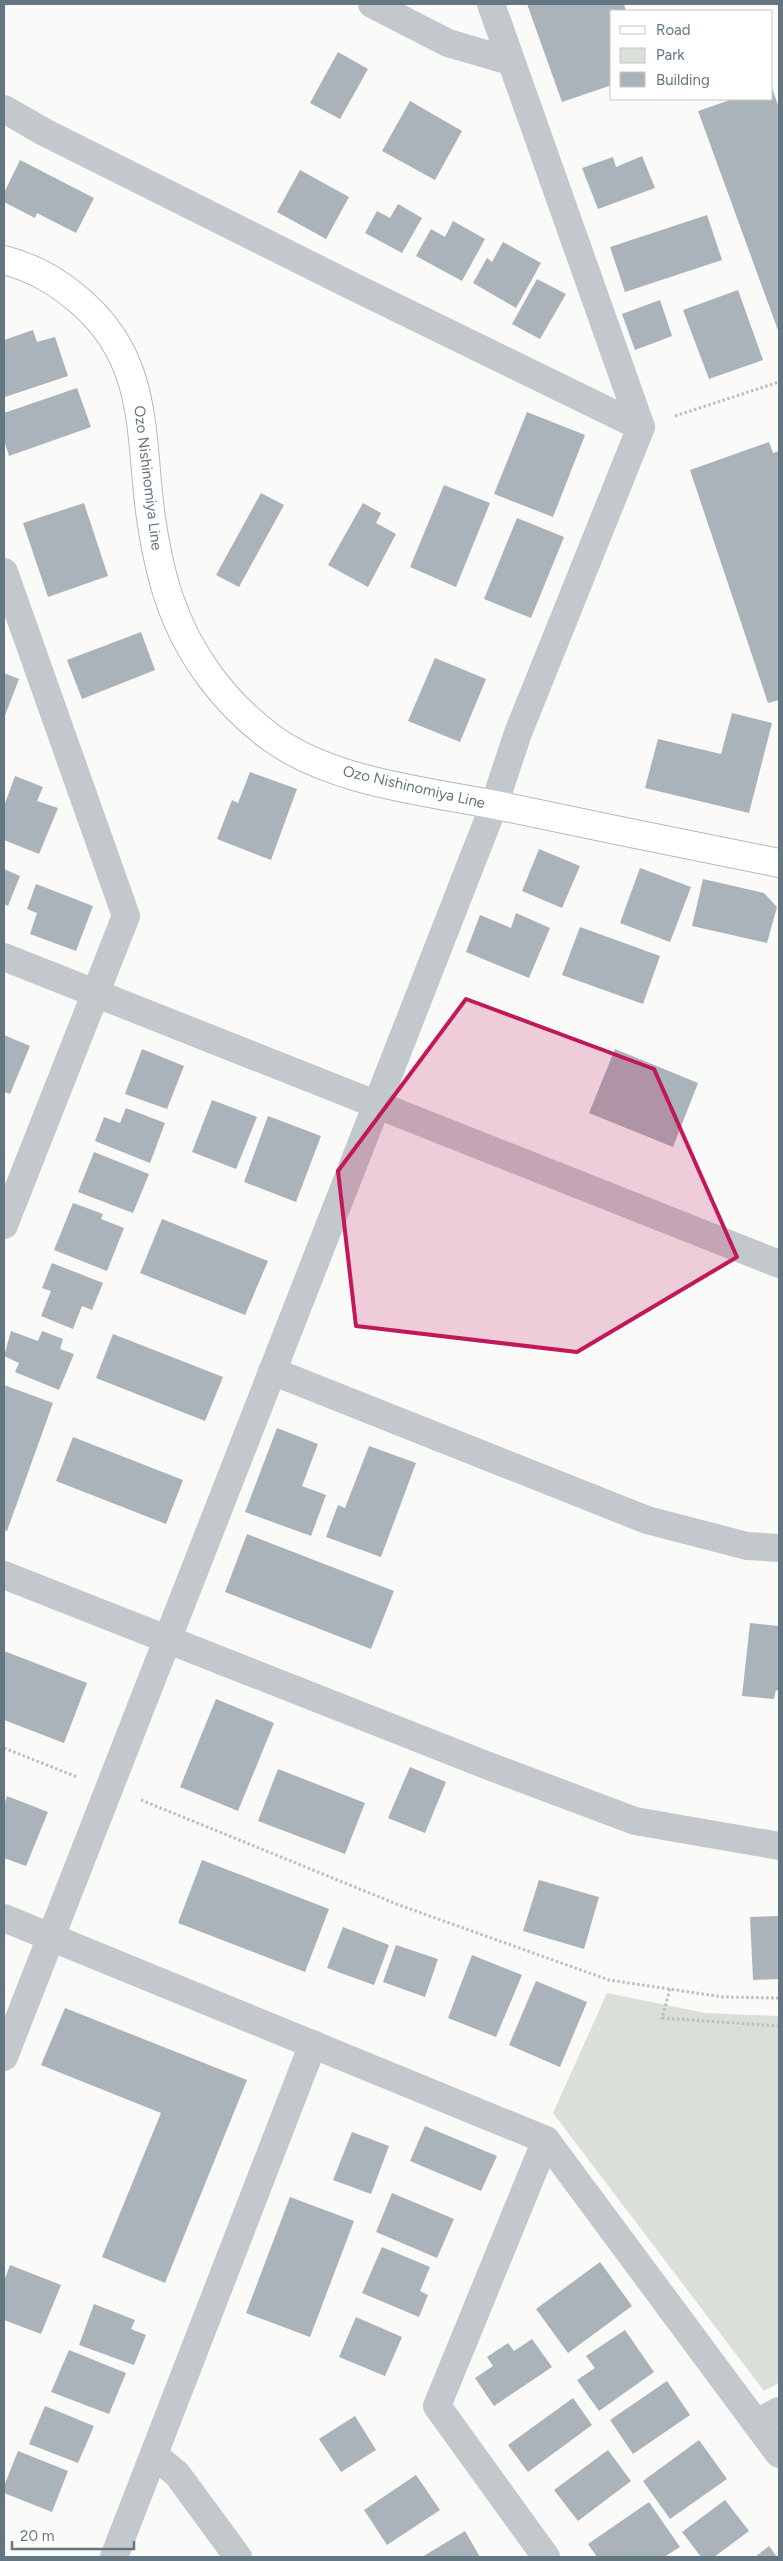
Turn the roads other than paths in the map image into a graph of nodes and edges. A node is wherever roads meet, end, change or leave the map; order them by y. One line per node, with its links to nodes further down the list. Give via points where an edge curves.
1 (372, 4): 3 (street, via 448,42)
2 (491, 4): 3 (street)
3 (510, 60): 6 (street)
4 (4, 109): 6 (street, via 306,263)
5 (4, 260): 8 (main road, Ozo Nishinomiya Line, via 44,274 64,287 107,330 126,363 144,426 150,511 169,598 186,637 224,695 276,741 310,759 388,783)
6 (641, 427): 8 (street, via 518,733)
7 (4, 572): 11 (street, via 126,916)
8 (494, 805): 9 (main road, Ozo Nishinomiya Line); 12 (street)
9 (779, 863)
10 (4, 957): 11 (street)
11 (95, 993): 12 (street); 13 (street)
12 (377, 1104): 14 (street); 15 (street)
13 (4, 1225)
14 (779, 1264)
15 (272, 1371): 16 (street, via 647,1520 747,1546); 18 (street)
16 (779, 1548)
17 (4, 1576): 18 (street)
18 (167, 1640): 19 (street, via 635,1821); 21 (street)
19 (779, 1846)
20 (4, 1918): 21 (street)
21 (51, 1936): 22 (street); 23 (street)
22 (313, 2044): 24 (street); 27 (street)
23 (4, 2057)
24 (546, 2140): 25 (street); 30 (street, via 437,2406)
25 (768, 2417): 26 (street)
26 (779, 2454)
27 (154, 2455): 28 (street); 29 (street, via 178,2474)
28 (114, 2557)
29 (238, 2557)
30 (546, 2557)

